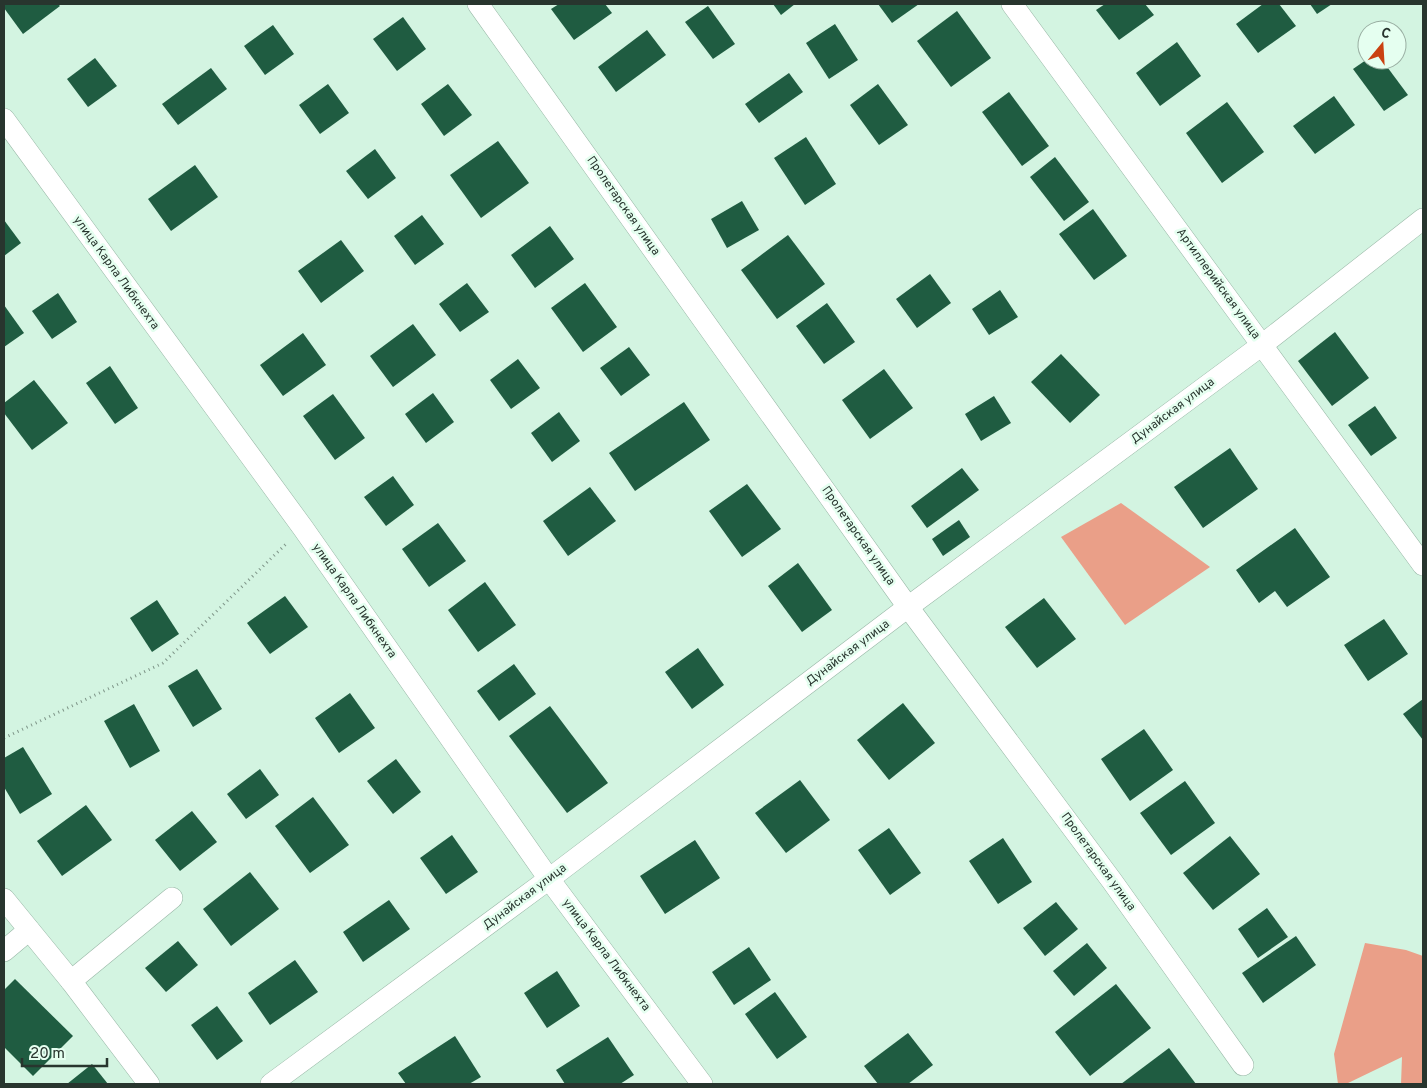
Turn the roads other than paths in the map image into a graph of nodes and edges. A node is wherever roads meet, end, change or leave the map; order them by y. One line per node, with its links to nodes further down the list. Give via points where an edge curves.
1 (478, 4): 7 (street, Пролетарская улица)
2 (1012, 4): 5 (street, Артиллерийская улица)
3 (4, 119): 8 (street, улица Карла Либкнехта, via 303,528)
4 (1423, 219): 5 (street, Дунайская улица)
5 (1262, 345): 6 (street, Артиллерийская улица); 7 (street, Дунайская улица)
6 (1423, 565)
7 (908, 607): 8 (street, Дунайская улица); 14 (street, Пролетарская улица, via 1112,881)
8 (549, 879): 16 (street, Дунайская улица); 17 (street, улица Карла Либкнехта)
9 (172, 898): 13 (street)
10 (4, 899): 11 (street)
11 (29, 930): 12 (street); 13 (street)
12 (4, 951)
13 (71, 981): 15 (street)
14 (1243, 1065)
15 (149, 1084)
16 (271, 1084)
17 (702, 1084)

